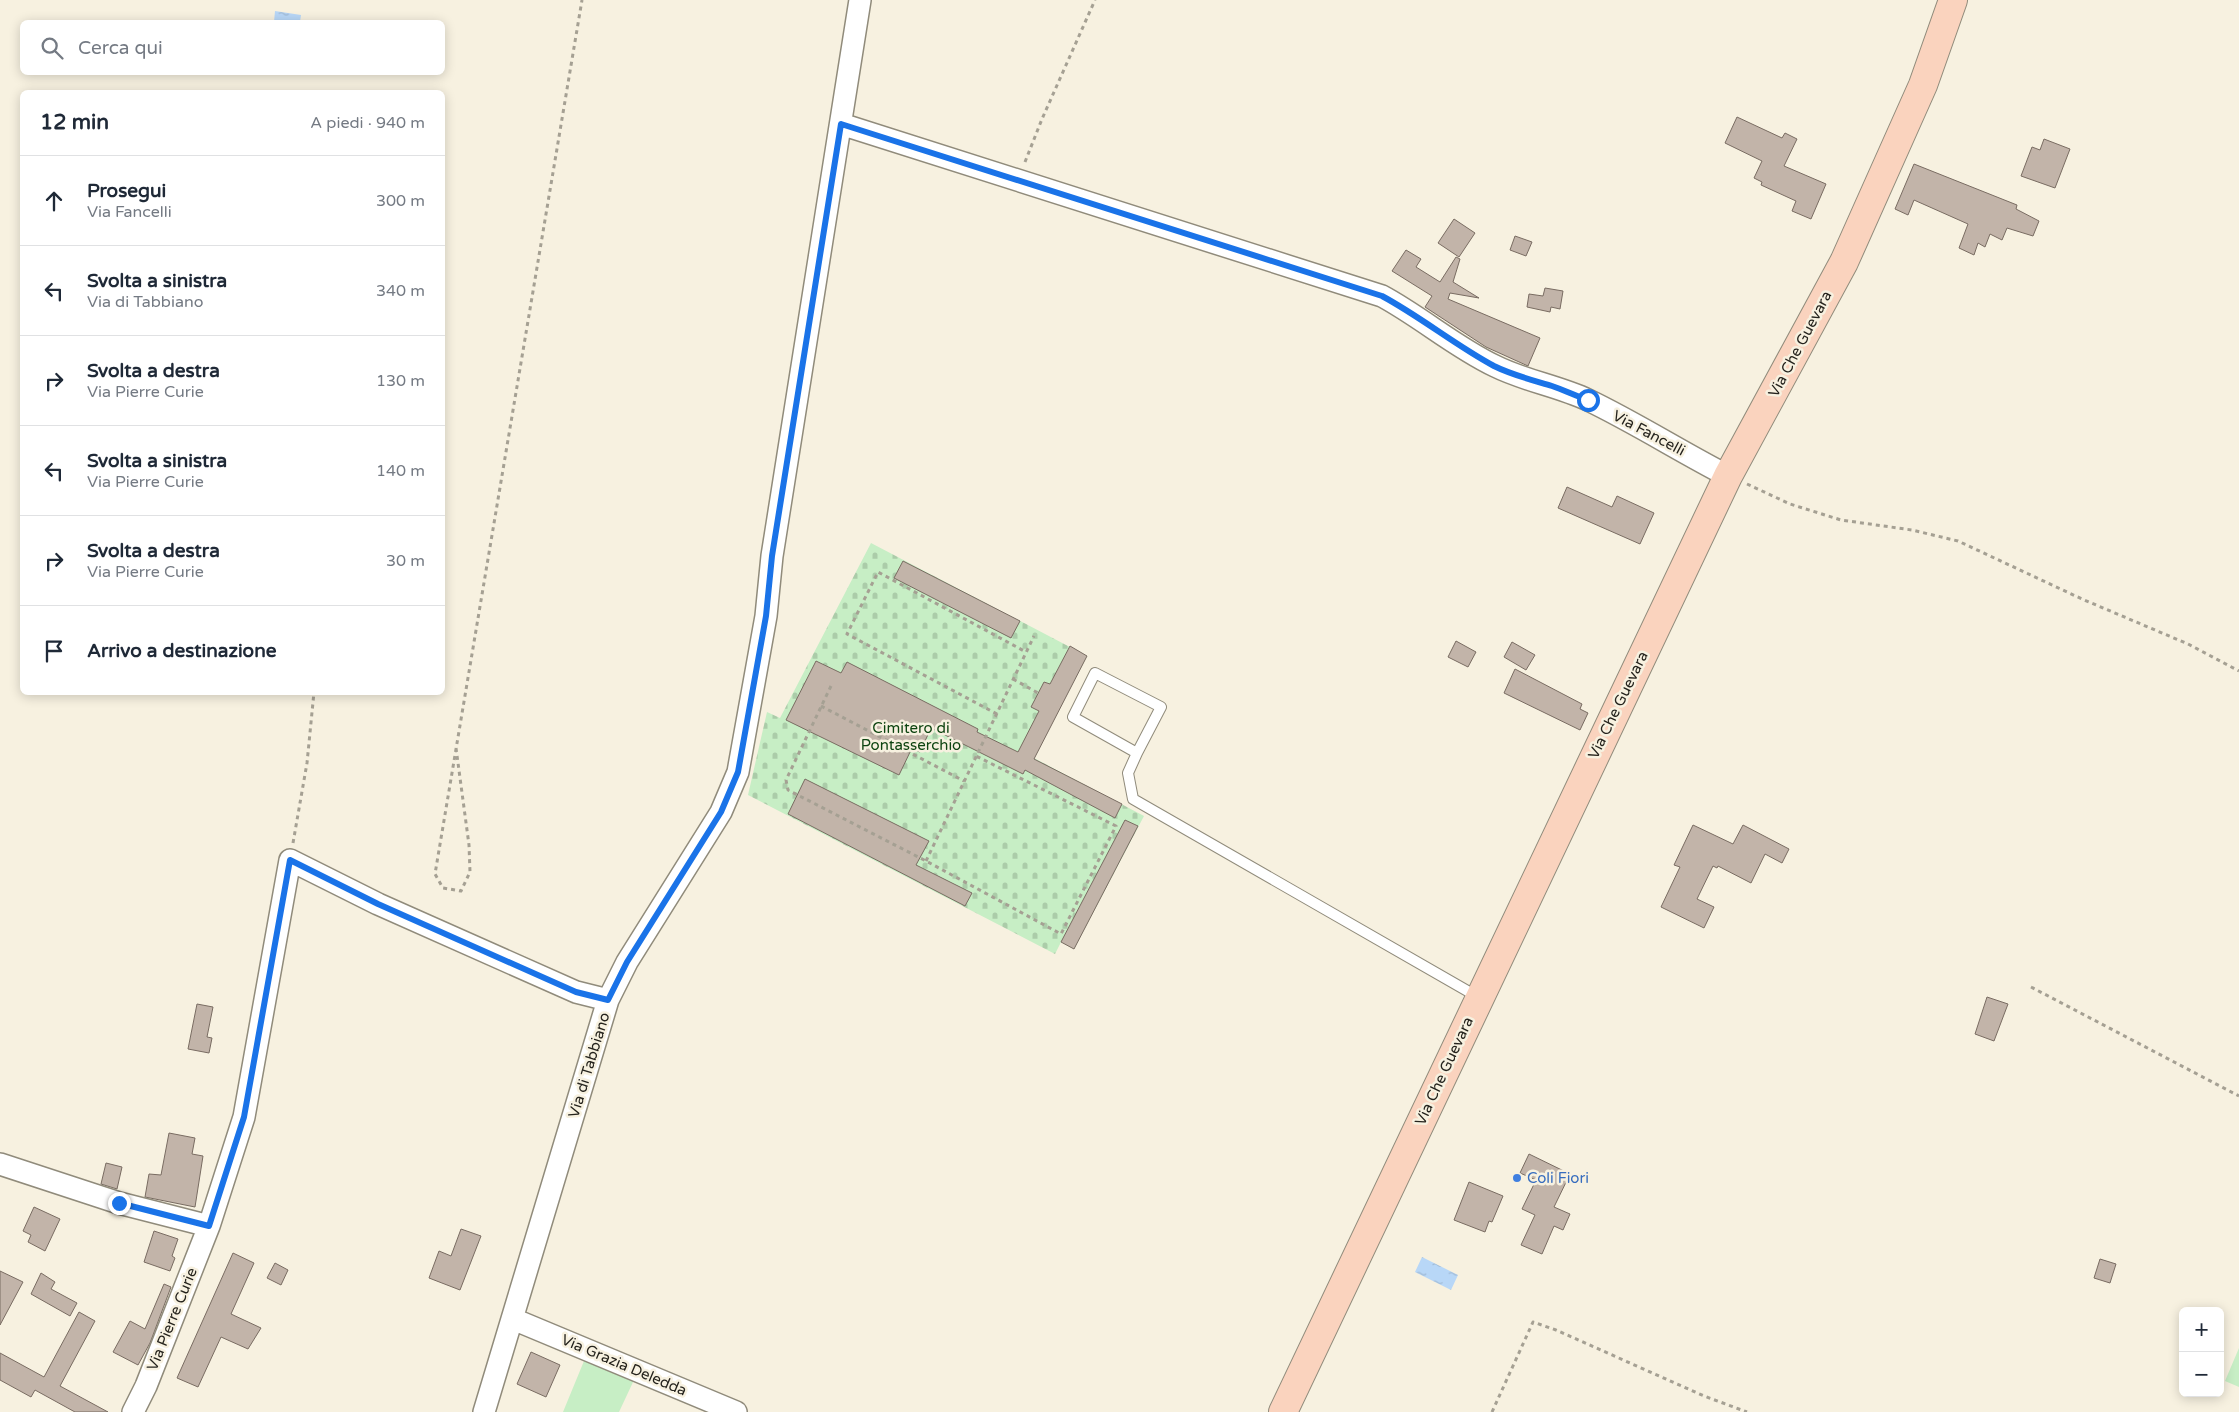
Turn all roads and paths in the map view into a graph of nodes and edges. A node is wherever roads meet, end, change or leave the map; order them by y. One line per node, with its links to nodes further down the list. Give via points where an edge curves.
1 (582, 0): 17 (path)
2 (860, 0): 5 (street, Via di Tabbiano)
3 (1095, 0): 6 (path, via 1042,119)
4 (1953, 0): 7 (main road, Via Che Guevara, via 1923,84 1844,262)
5 (841, 124): 6 (street, Via Fancelli); 25 (street, Via di Tabbiano, via 772,556 766,616 738,772 721,812 627,962)
6 (1020, 180): 7 (street, Via Fancelli, via 1382,296 1496,367 1588,400)
7 (1728, 476): 10 (path, via 1790,504 1841,520 1912,530 1958,541); 24 (main road, Via Che Guevara)
8 (1034, 636): 9 (path)
9 (1026, 652): 11 (path); 16 (path, via 878,572 847,634)
10 (2239, 670)
11 (1013, 679): 13 (path); 16 (path)
12 (831, 686): 15 (path)
13 (1038, 693)
14 (314, 695): 21 (path, via 307,763)
15 (821, 706): 20 (path); 22 (path, via 786,780 788,790)
16 (997, 714): 19 (path)
17 (456, 748): 17 (path, via 435,874 443,888 461,891 470,872 470,863)
18 (1137, 753): 18 (lane, via 1073,717 1095,673 1161,707); 24 (lane, via 1128,773 1133,799)
19 (976, 756): 20 (path); 22 (path, via 1116,826 1061,934)
20 (964, 781): 22 (path)
21 (290, 860): 25 (street, via 378,904 576,992); 28 (street, Via Pierre Curie, via 244,1117)
22 (926, 861)
23 (2031, 987): 26 (path)
24 (1479, 998): 34 (main road, Via Che Guevara)
25 (608, 1000): 29 (street, Via di Tabbiano)
26 (2239, 1096)
27 (0, 1164): 28 (street, via 119,1203)
28 (209, 1226): 31 (street, Via Pierre Curie)
29 (513, 1319): 30 (street, Via Grazia Deledda); 32 (street, Via di Tabbiano)
30 (700, 1405): 33 (street, Via Grazia Deledda)
31 (134, 1412)
32 (484, 1412)
33 (736, 1412)
34 (1284, 1412)
35 (1492, 1412): 36 (path, via 1533,1322)
36 (1747, 1412)

